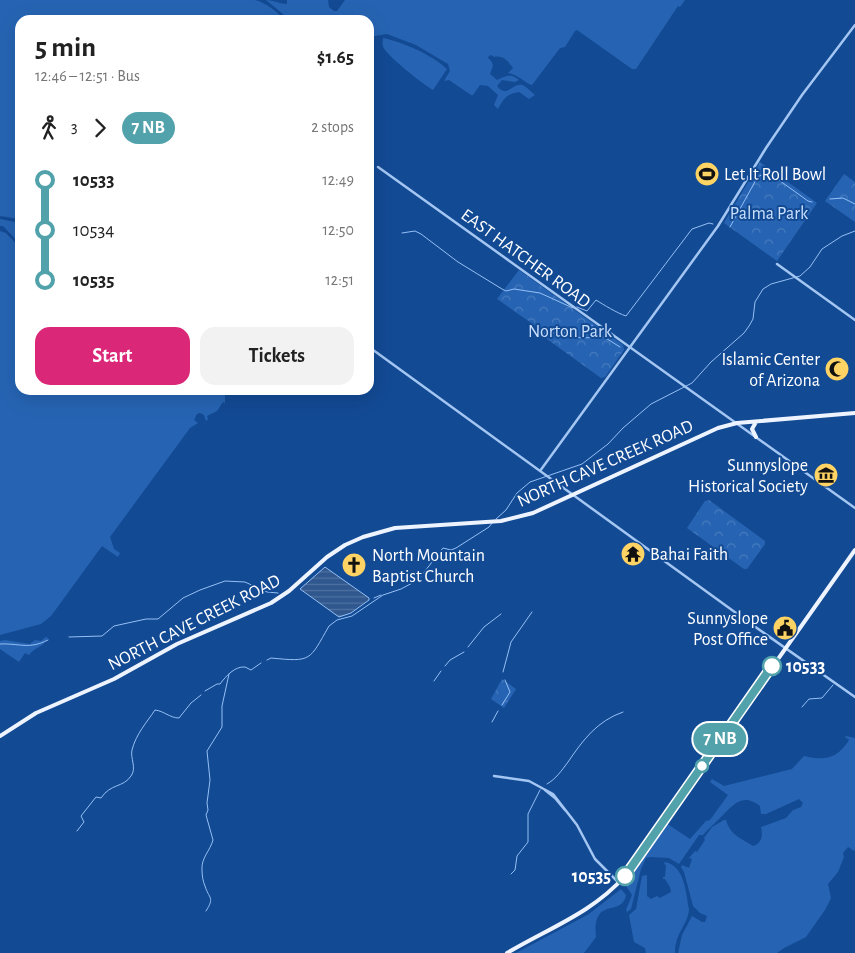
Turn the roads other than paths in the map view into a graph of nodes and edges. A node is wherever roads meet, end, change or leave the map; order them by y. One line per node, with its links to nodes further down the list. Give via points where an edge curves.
1 (855, 25): 5 (street, via 801,97 720,223)
2 (378, 167): 5 (street, EAST HATCHER ROAD)
3 (777, 264): 4 (street)
4 (855, 320)
5 (630, 347): 9 (street, EAST HATCHER ROAD); 11 (street)
6 (374, 351): 11 (street)
7 (855, 413): 8 (main road, NORTH CAVE CREEK ROAD)
8 (756, 422): 9 (main road, NORTH CAVE CREEK ROAD); 10 (main road, via 752,431)
9 (738, 423): 10 (street, EAST HATCHER ROAD); 12 (main road, NORTH CAVE CREEK ROAD, via 705,433)
10 (756, 437): 13 (street, EAST HATCHER ROAD)
11 (540, 471): 12 (street)
12 (572, 494): 15 (street); 17 (main road, NORTH CAVE CREEK ROAD, via 514,519 396,528 357,539 327,557 291,590 271,603 177,644 114,679 36,714)
13 (855, 508)
14 (855, 550): 15 (main road)
15 (785, 648): 16 (street); 19 (main road)
16 (855, 697)
17 (0, 736)
18 (496, 776): 19 (street, via 525,780 553,794 580,829 595,859)
19 (619, 882): 20 (main road, via 584,911)
20 (508, 953)

